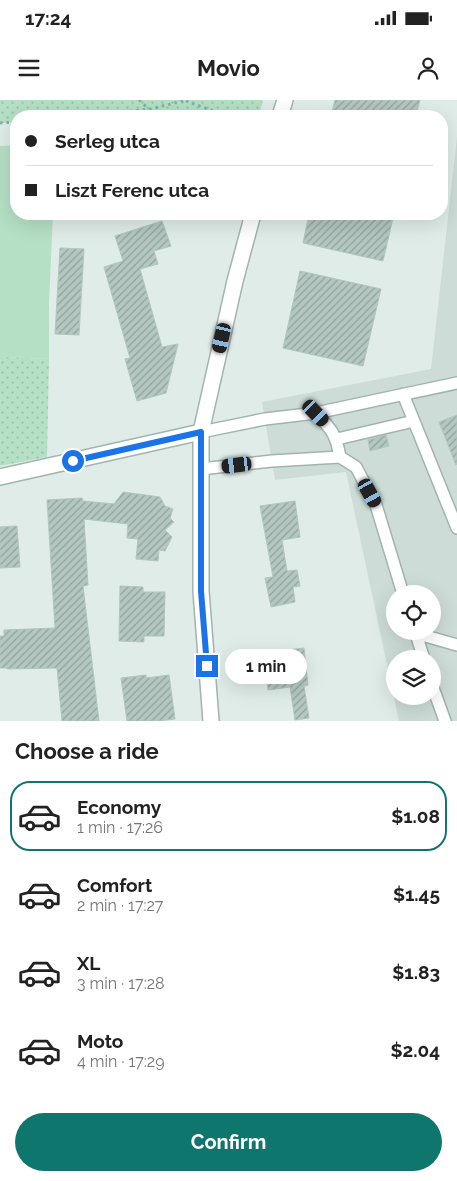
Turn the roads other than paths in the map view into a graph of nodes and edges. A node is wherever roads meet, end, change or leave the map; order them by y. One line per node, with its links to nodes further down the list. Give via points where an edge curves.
1 (251, 220): 6 (street)
2 (457, 383): 3 (lane)
3 (403, 394): 4 (lane); 5 (lane)
4 (316, 413): 6 (lane); 7 (lane)
5 (414, 421): 7 (lane); 11 (lane)
6 (201, 432): 9 (street); 10 (street)
7 (337, 439): 8 (lane)
8 (340, 457): 9 (lane); 12 (lane, via 356,468 376,505)
9 (201, 469): 16 (street, via 201,591)
10 (0, 477)
11 (457, 528)
12 (400, 585)
13 (441, 640): 14 (lane)
14 (457, 645)
15 (439, 705): 17 (lane)
16 (212, 721)
17 (445, 721)

